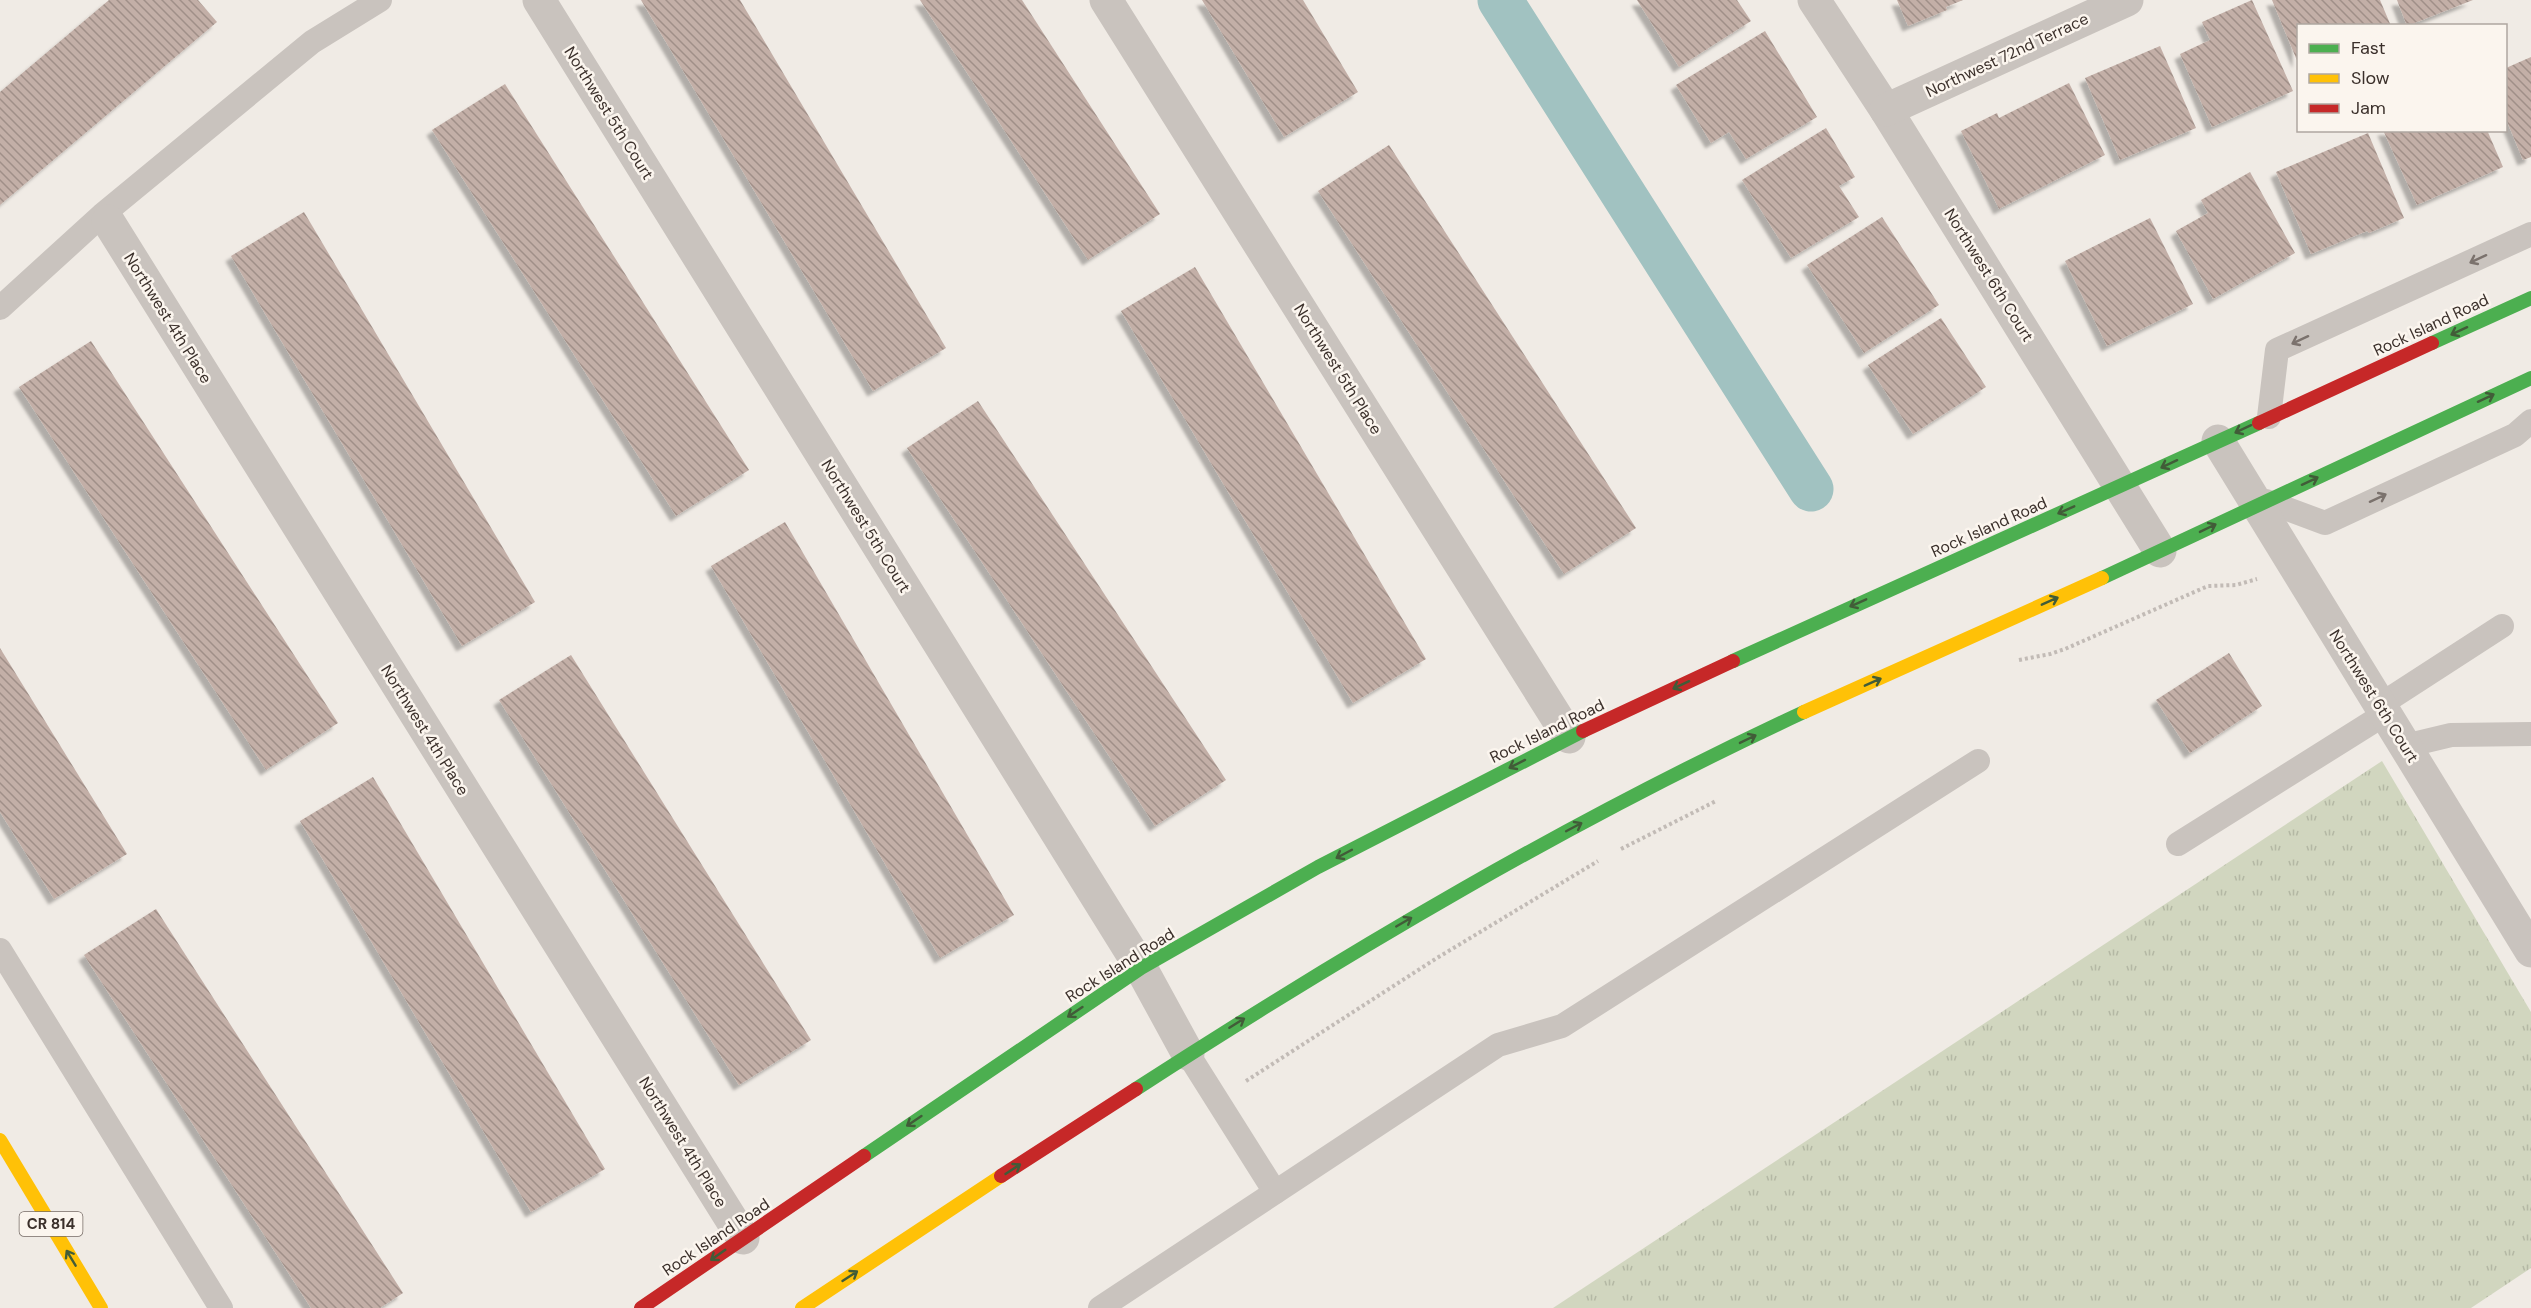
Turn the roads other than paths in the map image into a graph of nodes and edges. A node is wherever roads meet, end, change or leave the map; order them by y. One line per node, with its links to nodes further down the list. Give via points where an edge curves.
1 (380, 0): 7 (lane, via 312,42)
2 (539, 0): 27 (street, Northwest 5th Court)
3 (1106, 0): 21 (street, Northwest 5th Place)
4 (1814, 0): 6 (street, Northwest 6th Court)
5 (2127, 0): 6 (street, Northwest 72nd Terrace)
6 (1886, 110): 15 (street, Northwest 6th Court)
7 (105, 218): 10 (lane); 31 (street, Northwest 4th Place)
8 (2531, 234): 12 (lane, one-way to 12, via 2277,350)
9 (2531, 298): 12 (main road, Rock Island Road, one-way to 12)
10 (0, 308)
11 (2531, 378): 16 (main road, one-way to 11)
12 (2269, 417): 14 (main road, Rock Island Road, one-way to 14)
13 (2531, 421): 16 (lane, one-way to 13, via 2325,523 2515,435)
14 (2218, 441): 15 (main road, Rock Island Road, one-way to 15); 16 (street, Northwest 6th Court)
15 (2120, 487): 17 (street, Northwest 6th Court); 21 (main road, Rock Island Road, one-way to 21)
16 (2261, 503): 17 (main road, one-way to 16); 19 (street, Northwest 6th Court)
17 (2160, 552): 28 (main road, one-way to 17, via 1354,950 1626,799)
18 (2502, 626): 19 (lane)
19 (2382, 709): 22 (street, Northwest 6th Court); 24 (lane)
20 (2531, 734): 22 (lane, via 2451,735)
21 (1569, 737): 27 (main road, Rock Island Road, one-way to 27, via 1318,867)
22 (2405, 746): 26 (street, Northwest 6th Court)
23 (1978, 761): 30 (lane, via 1562,1026 1498,1045)
24 (2178, 844)
25 (0, 950): 33 (lane)
26 (2531, 951)
27 (1141, 968): 28 (street, Northwest 5th Court); 31 (main road, Rock Island Road, one-way to 31)
28 (1188, 1054): 30 (lane); 35 (main road, one-way to 28)
29 (0, 1140): 32 (main road, CR 814, one-way to 29)
30 (1275, 1192): 36 (lane)
31 (743, 1238): 34 (main road, Rock Island Road, one-way to 34)
32 (101, 1308)
33 (221, 1308)
34 (641, 1308)
35 (802, 1308)
36 (1100, 1308)

